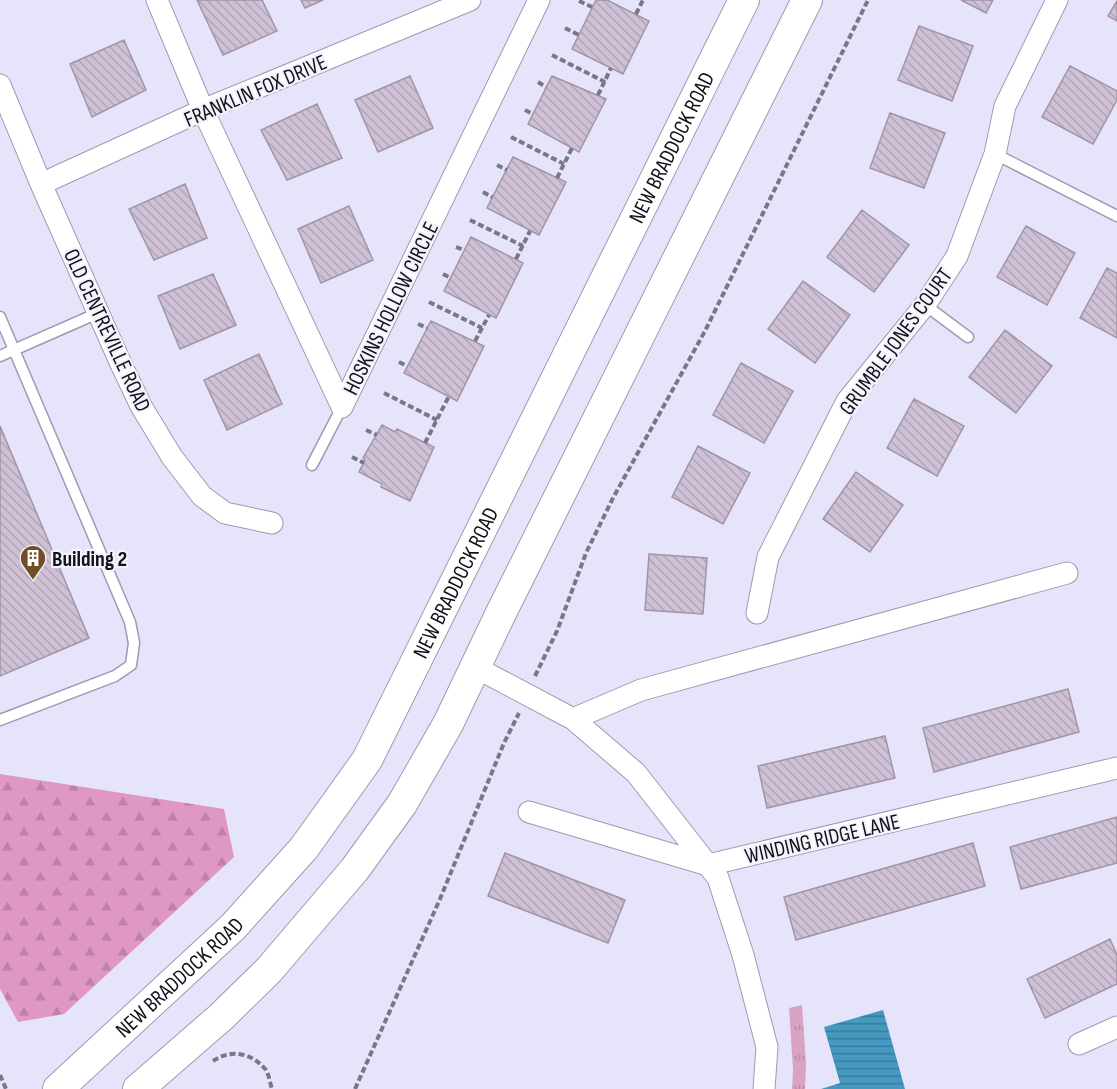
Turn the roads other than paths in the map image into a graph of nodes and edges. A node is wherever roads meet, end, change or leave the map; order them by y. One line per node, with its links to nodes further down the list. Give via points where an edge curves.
1 (157, 0): 8 (street, HOSKINS HOLLOW CIRCLE)
2 (470, 0): 8 (street, FRANKLIN FOX DRIVE)
3 (539, 0): 18 (street, HOSKINS HOLLOW CIRCLE)
4 (744, 0): 31 (main road, NEW BRADDOCK ROAD, via 367,760 303,848 233,927)
5 (807, 0): 23 (main road)
6 (1057, 0): 9 (street, GRUMBLE JONES COURT, via 1005,106)
7 (0, 85): 10 (street, OLD CENTREVILLE ROAD)
8 (202, 110): 10 (street, FRANKLIN FOX DRIVE); 18 (street, HOSKINS HOLLOW CIRCLE)
9 (995, 154): 11 (lane); 12 (street, GRUMBLE JONES COURT, via 957,256)
10 (41, 184): 13 (street, OLD CENTREVILLE ROAD)
11 (1117, 216)
12 (925, 304): 15 (lane); 22 (street, GRUMBLE JONES COURT, via 846,401 768,557)
13 (98, 313): 16 (lane); 20 (street, OLD CENTREVILLE ROAD, via 141,406 202,496 225,513)
14 (0, 316): 16 (lane)
15 (968, 336)
16 (14, 350): 17 (lane); 25 (lane, via 130,622 134,643 131,665 115,676)
17 (0, 356)
18 (342, 408): 19 (lane)
19 (312, 465)
20 (272, 523)
21 (1067, 573): 24 (street, via 641,690)
22 (758, 613)
23 (475, 667): 24 (street); 32 (main road, via 418,779 354,869 269,970)
24 (573, 719): 28 (street, via 636,773)
25 (0, 720)
26 (1117, 768): 28 (street, WINDING RIDGE LANE)
27 (529, 812): 28 (street, WINDING RIDGE LANE)
28 (708, 865): 33 (street, via 718,878 743,955 767,1047)
29 (1117, 1027): 30 (street)
30 (1079, 1044)
31 (58, 1089)
32 (138, 1089)
33 (764, 1089)

